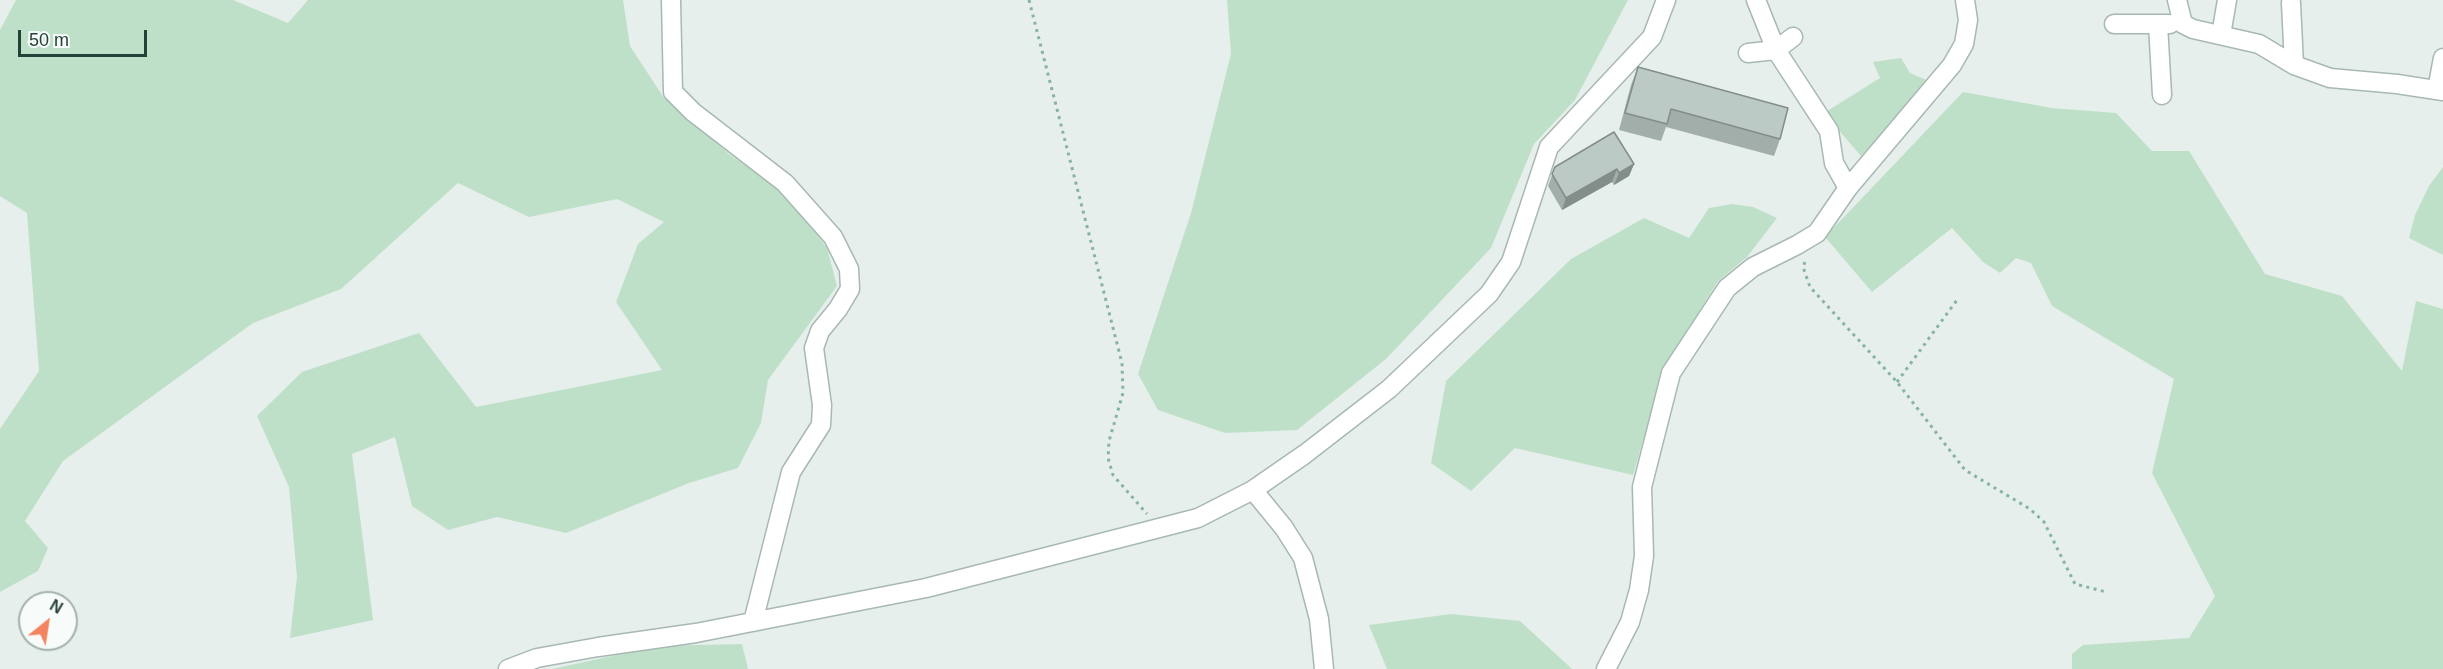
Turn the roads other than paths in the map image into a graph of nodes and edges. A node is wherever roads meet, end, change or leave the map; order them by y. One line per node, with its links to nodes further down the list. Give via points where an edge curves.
1 (671, 0): 21 (street, via 673,92 785,183 833,237 849,269 850,289 820,331 814,348 821,425 791,472)
2 (1666, 0): 20 (street, via 1652,37 1549,147 1511,262 1489,294 1389,389)
3 (1756, 0): 13 (street)
4 (1965, 0): 19 (street, via 1968,20 1964,44 1952,65)
5 (2177, 0): 10 (street)
6 (2227, 0): 11 (street)
7 (2291, 3): 16 (street)
8 (2114, 24): 9 (street)
9 (2158, 24): 10 (street); 18 (street)
10 (2184, 24): 11 (street)
11 (2222, 35): 16 (street, via 2259,44)
12 (1793, 38): 13 (street)
13 (1776, 50): 14 (street); 19 (street, via 1829,131 1834,164)
14 (1748, 53)
15 (2443, 58): 17 (street)
16 (2294, 65): 17 (street, via 2330,78)
17 (2440, 91)
18 (2162, 95)
19 (1848, 188): 24 (street, via 1817,233 1753,267 1727,288 1671,373 1642,487 1644,556 1639,590 1630,622)
20 (1253, 490): 21 (street, via 1198,518 926,588); 23 (street, via 1304,558 1319,619)
21 (753, 622): 22 (street, via 537,658)
22 (508, 669)
23 (1324, 669)
24 (1606, 669)

